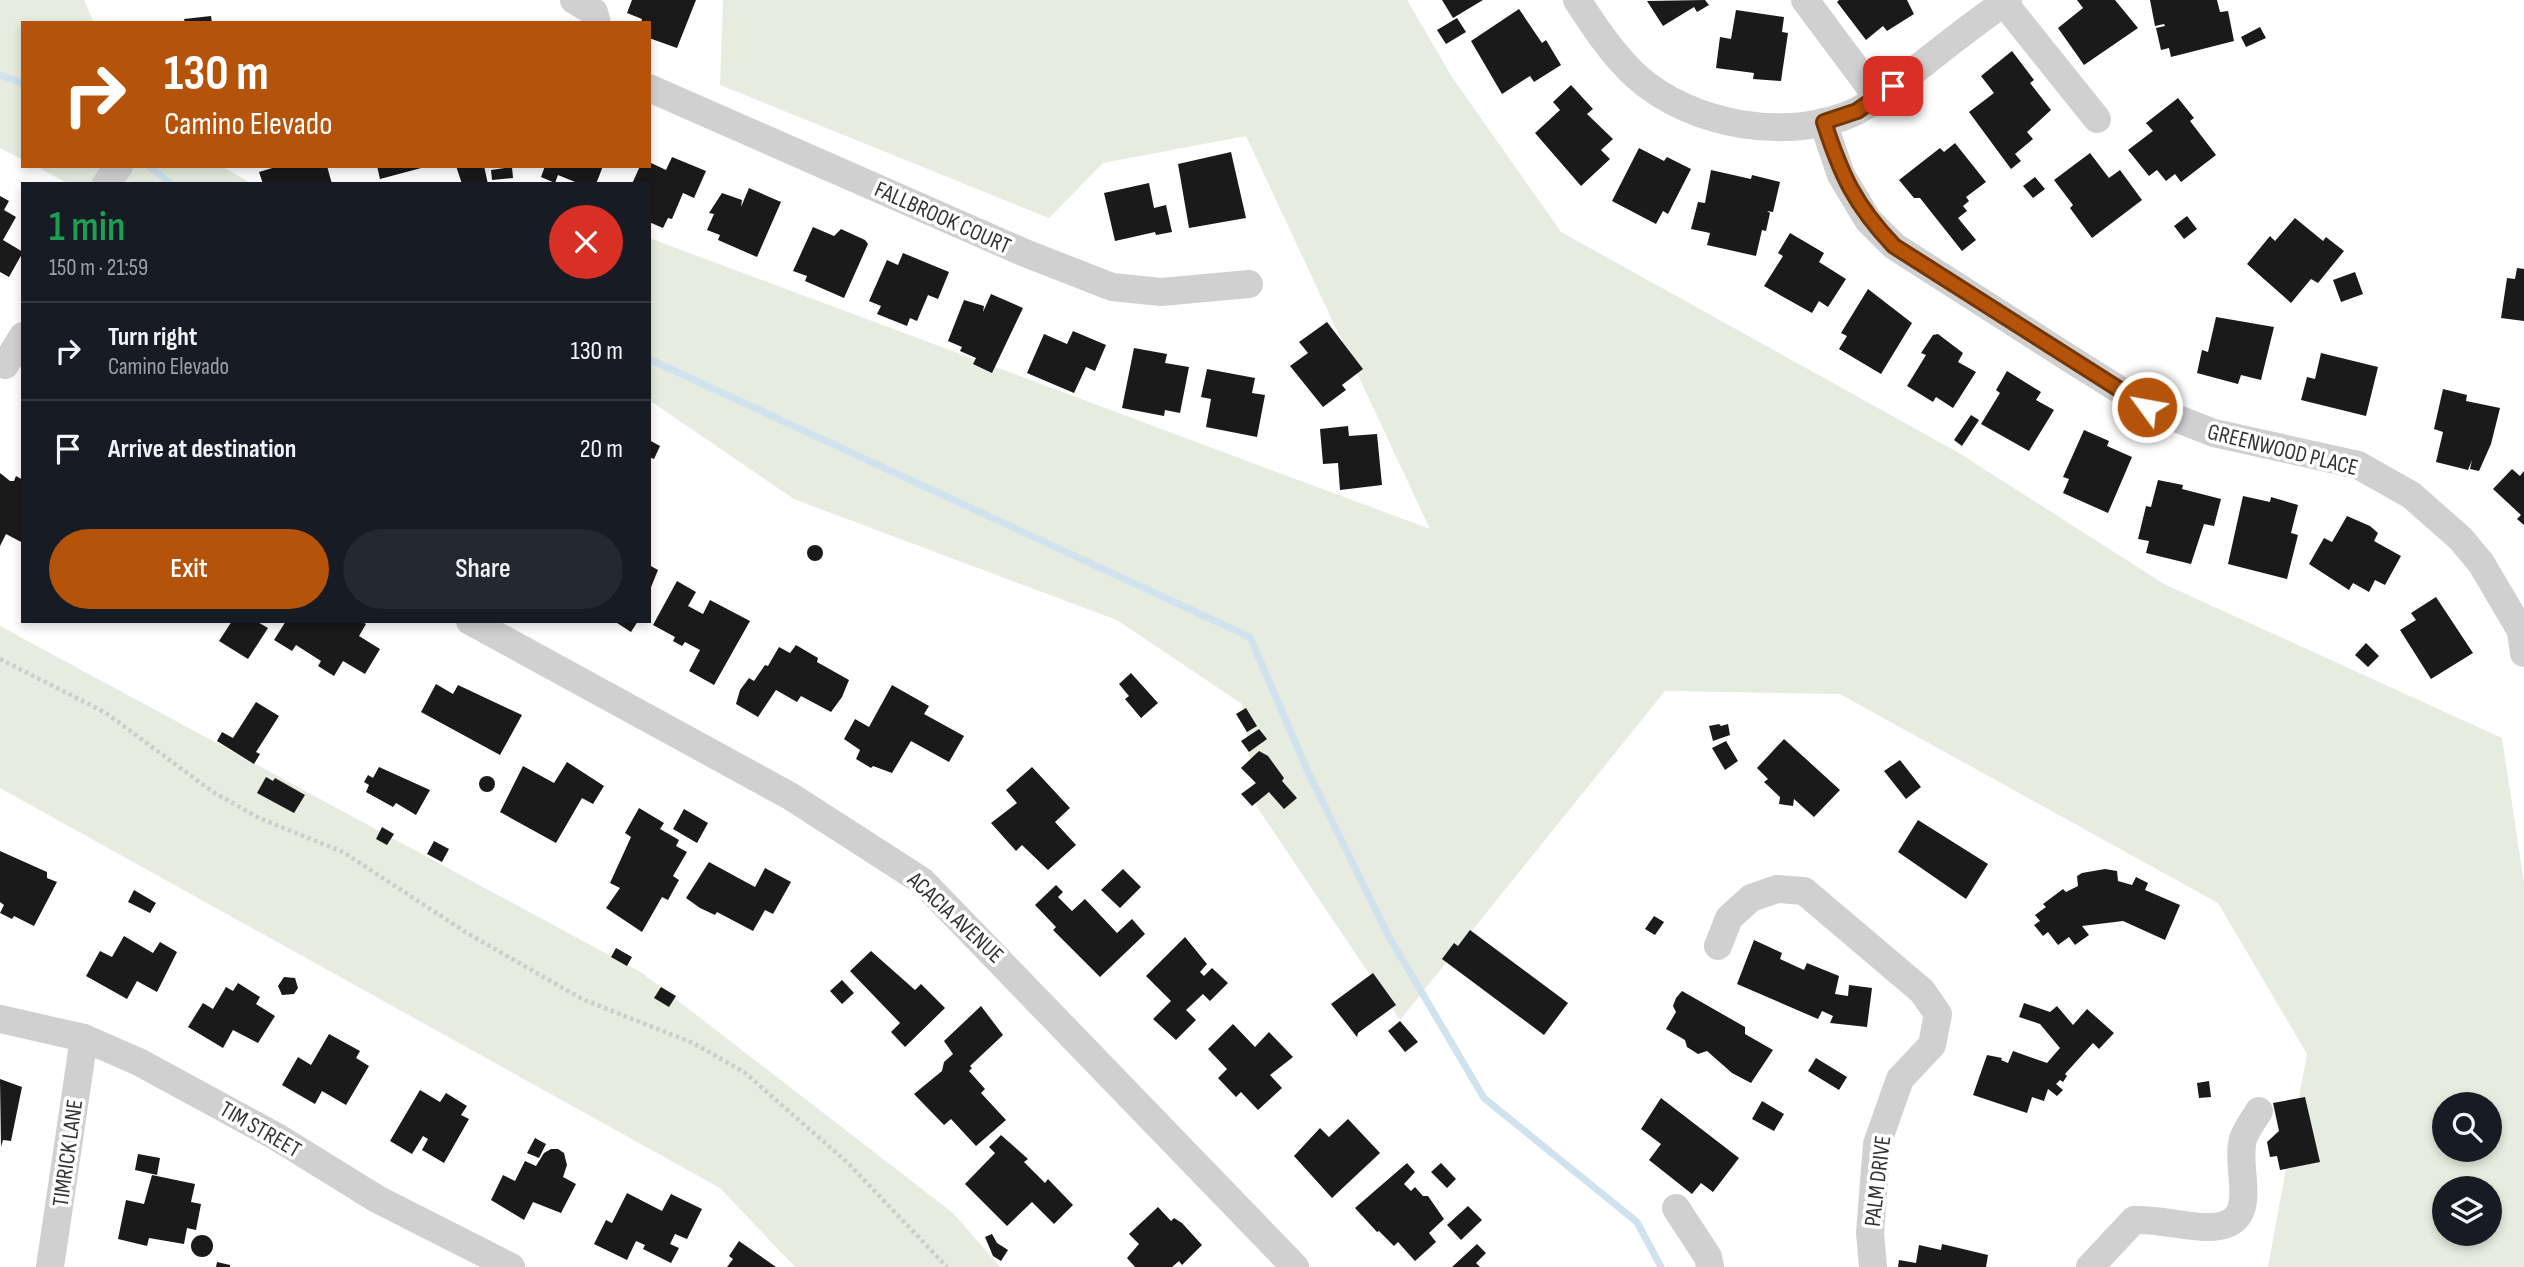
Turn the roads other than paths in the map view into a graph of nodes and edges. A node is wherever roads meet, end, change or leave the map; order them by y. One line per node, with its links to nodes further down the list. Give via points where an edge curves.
1 (574, 0): 5 (street, via 594,12)
2 (1577, 0): 9 (street, via 1635,75 1676,102 1746,124)
3 (1805, 0): 7 (street)
4 (2006, 1): 7 (street); 8 (street)
5 (596, 21)
6 (651, 89): 10 (street, FALLBROOK COURT, via 1025,253 1112,286 1161,292)
7 (1878, 98): 9 (street)
8 (2097, 119)
9 (1824, 122): 14 (street, GREENWOOD PLACE, via 1841,175 1868,220 1894,246 2072,360 2147,407 2214,433 2358,465 2411,495 2481,562 2521,631)
10 (1249, 284)
11 (21, 340): 12 (street)
12 (9, 367)
13 (474, 623): 20 (street, ACACIA AVENUE, via 790,796 922,881)
14 (2524, 653)
15 (1718, 946): 24 (street, PALM DRIVE, via 1729,918 1751,898 1777,889 1804,891 1922,991 1938,1014 1932,1045 1900,1079 1877,1144 1870,1233)
16 (0, 1019): 17 (street, TIM STREET)
17 (84, 1038): 21 (street, TIMRICK LANE); 22 (street, TIM STREET, via 139,1062 277,1137 377,1199)
18 (2259, 1111): 25 (street, via 2243,1140 2245,1193 2240,1212 2229,1224 2205,1227 2134,1220)
19 (1676, 1208): 23 (street)
20 (1281, 1262)
21 (50, 1267)
22 (511, 1267)
23 (1710, 1267)
24 (1873, 1267)
25 (2090, 1267)

